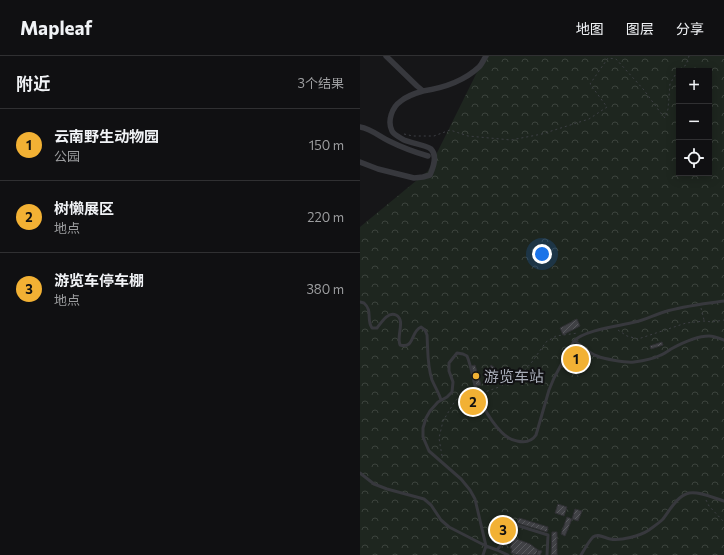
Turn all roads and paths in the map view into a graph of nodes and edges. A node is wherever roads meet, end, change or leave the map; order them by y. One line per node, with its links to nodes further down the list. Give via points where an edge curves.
1 (386, 56): 5 (street)
2 (486, 56): 5 (street, via 480,66 466,76 445,86)
3 (689, 56): 4 (path, via 686,65 678,70 670,84 665,118 616,59)
4 (608, 57): 7 (path, via 590,84 607,107 589,119 542,134 511,140 468,136 450,130 434,136 413,136)
5 (423, 91): 7 (street, via 401,100 395,106 391,114)
6 (360, 127): 8 (street, via 367,128 396,145)
7 (392, 131): 9 (street, via 404,140 430,149 434,154 434,164 430,175 414,178)
8 (428, 156)
9 (360, 162)
10 (724, 301): 12 (lane)
11 (360, 302): 21 (lane, via 368,306 369,323 372,328 377,328 392,314 400,319 400,345 410,344 418,328 425,330 428,365)
12 (700, 304): 14 (path); 15 (lane)
13 (724, 320): 14 (path)
14 (704, 321): 15 (path, via 686,323 638,339 627,336)
15 (614, 327): 16 (lane)
16 (586, 333): 18 (lane); 20 (path, via 556,336 546,342 523,372 506,378 499,387)
17 (724, 340): 18 (lane, via 709,336 700,337 672,348 662,355 633,362 598,357)
18 (574, 341): 22 (lane, via 549,390 533,440 520,442 506,436)
19 (476, 390): 20 (lane); 21 (lane, via 467,356 457,354 449,363 453,382 452,392); 22 (path, via 464,395 475,414); 23 (path, via 469,389 455,401 443,421 439,438)
20 (478, 395): 22 (lane)
21 (441, 400): 23 (lane, via 426,418 424,437 429,451)
22 (485, 409)
23 (442, 462): 28 (lane, via 461,479 475,499)
24 (360, 473): 28 (lane, via 374,484 424,499 432,505 440,520 449,527)
25 (707, 495): 26 (lane); 27 (path, via 708,506); 33 (lane, via 689,493 682,496 662,520 648,531 633,537 612,539 597,535)
26 (724, 501)
27 (724, 522)
28 (486, 546): 29 (lane); 30 (lane)
29 (498, 550): 31 (lane); 32 (lane, via 516,525 548,535)
30 (483, 555)
31 (508, 555)
32 (547, 555)
33 (581, 555)

